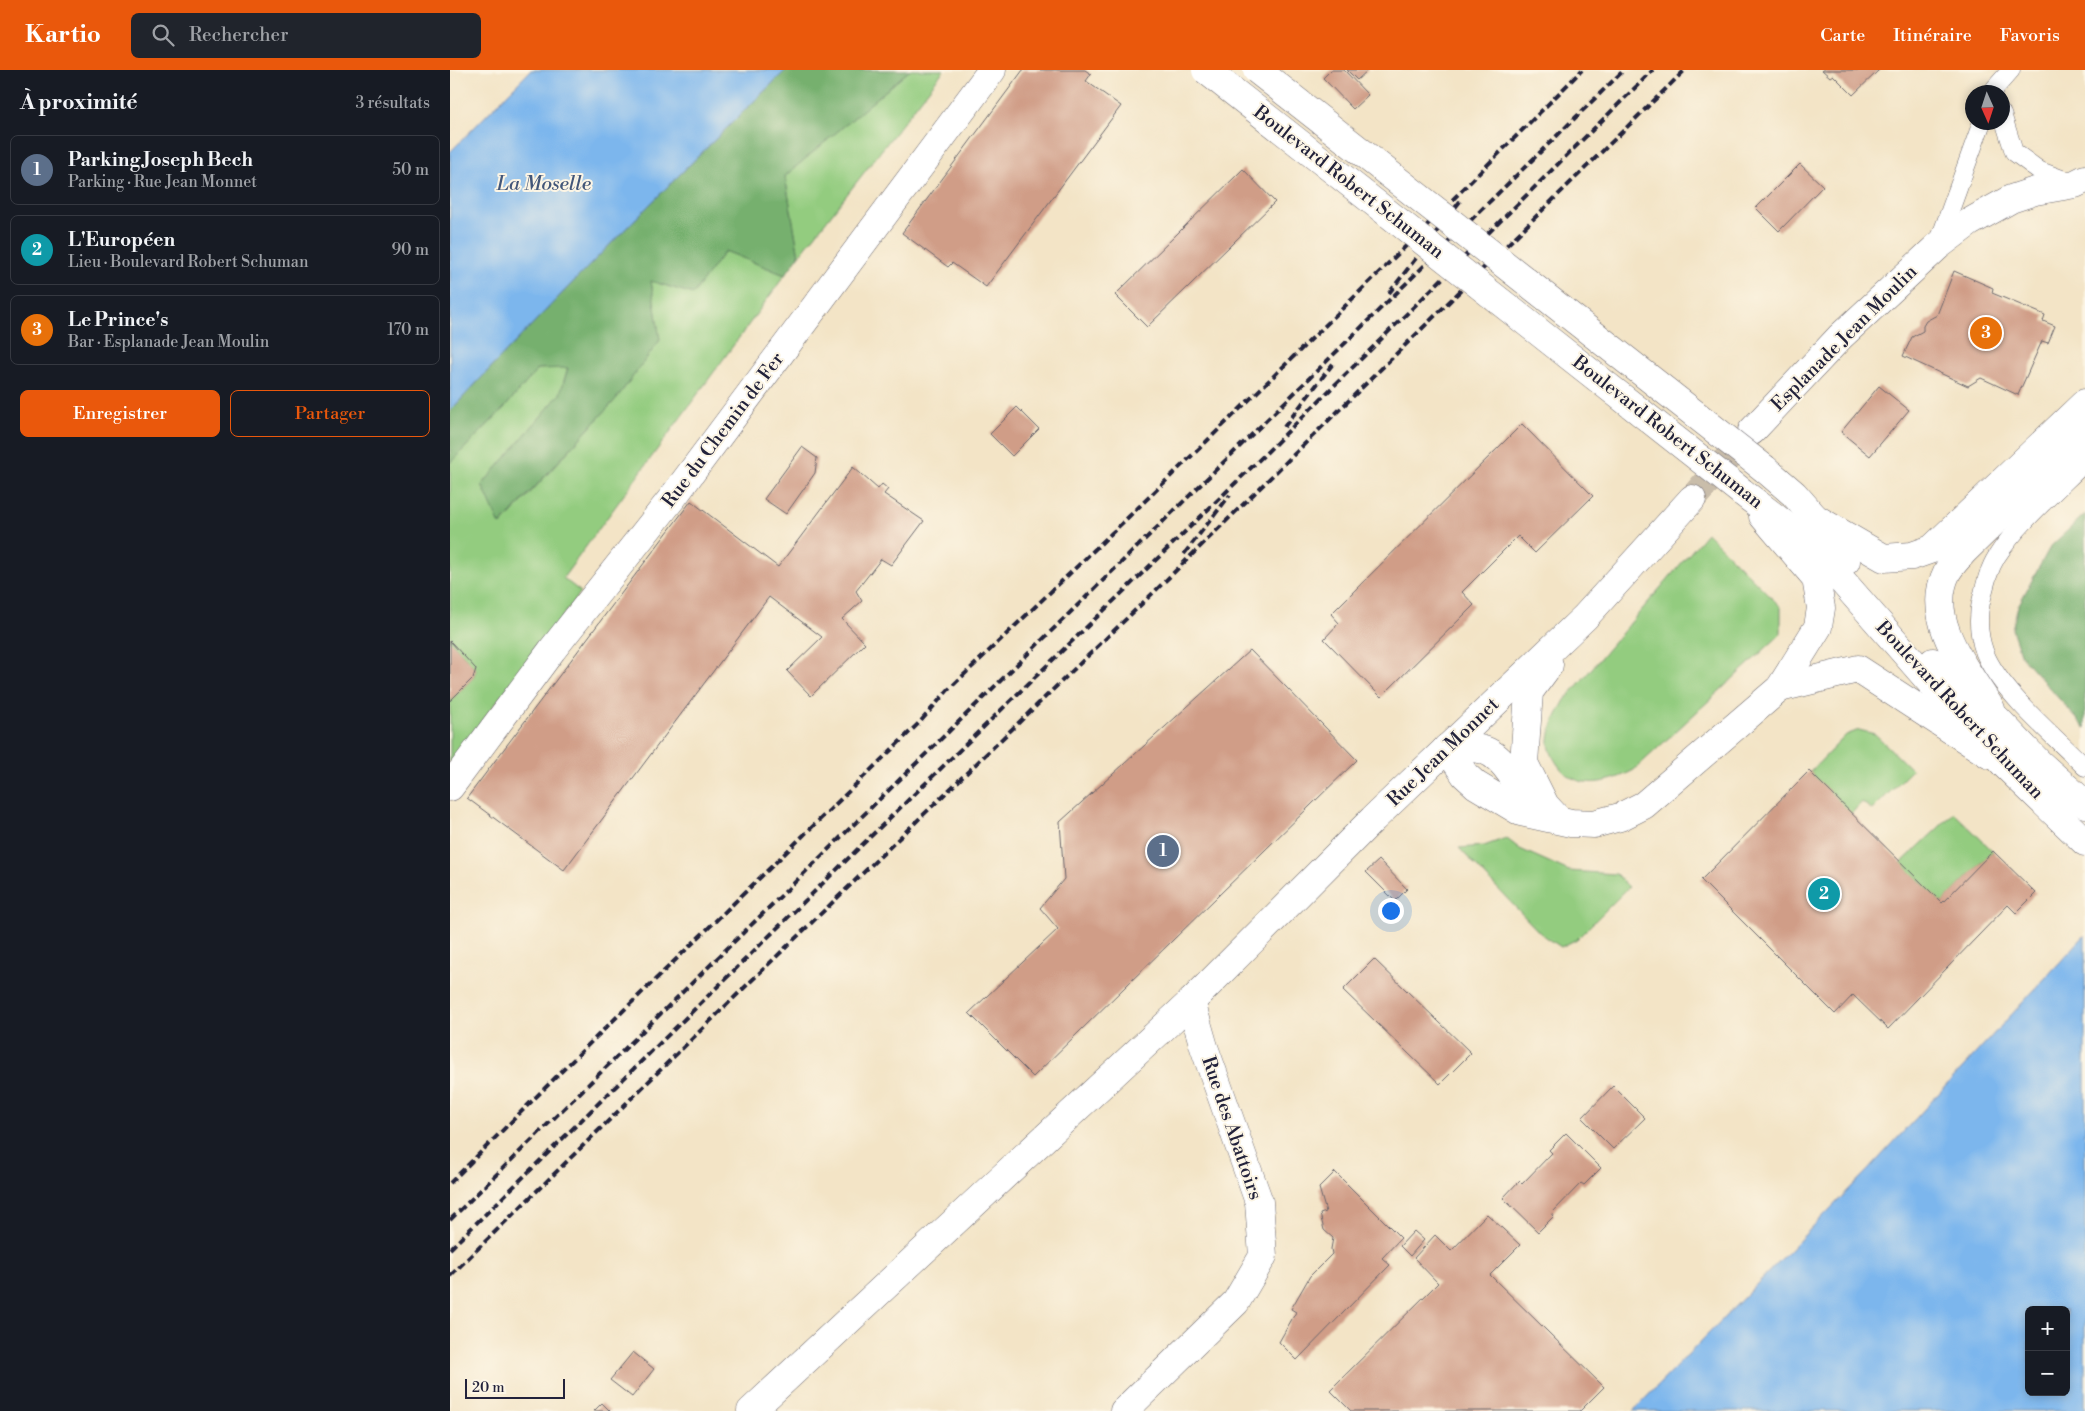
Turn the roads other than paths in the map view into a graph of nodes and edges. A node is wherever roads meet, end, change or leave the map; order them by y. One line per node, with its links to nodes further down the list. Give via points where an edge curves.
1 (992, 70): 23 (street, Rue du Chemin de Fer, via 673,497 552,650)
2 (1206, 70): 14 (street, Boulevard Robert Schuman, bridge)
3 (1257, 70): 16 (street, Boulevard Robert Schuman, bridge, via 1765,469)
4 (2011, 70): 5 (lane)
5 (2000, 85)
6 (1979, 130): 9 (lane, Esplanade Jean Moulin)
7 (2007, 130): 8 (lane, Esplanade Jean Moulin, via 2014,152 2040,171)
8 (2082, 183): 9 (street, Esplanade Jean Moulin, via 2035,191 2011,199)
9 (1938, 246): 11 (street, Esplanade Jean Moulin, via 1840,337)
10 (2085, 403): 16 (street, via 1932,549 1912,556 1884,558)
11 (1752, 432)
12 (2085, 433): 19 (street, via 1964,551 1947,572 1941,590 1941,616 1950,642)
13 (2085, 462): 22 (lane, via 2013,535 1996,557 1986,580 1979,613 1980,636 1987,657 2008,689)
14 (1742, 492): 18 (street, via 1816,578 1820,595 1818,627); 21 (street, Boulevard Robert Schuman, via 1810,544)
15 (1692, 499): 17 (street, Rue Jean Monnet)
16 (1815, 518): 19 (street, Boulevard Robert Schuman, via 1855,574 1927,657)
17 (1585, 617): 20 (street, Rue Jean Monnet); 25 (street, via 1529,692 1524,763 1545,805)
18 (1780, 688): 21 (street, via 1858,669); 25 (street, via 1644,806 1594,824)
19 (1997, 719): 24 (street, Boulevard Robert Schuman)
20 (1447, 748): 25 (street, via 1472,747 1493,753 1522,791); 27 (street, Rue Jean Monnet)
21 (2005, 765): 26 (street, Boulevard Robert Schuman)
22 (2085, 767)
23 (450, 787)
24 (2085, 804)
25 (1558, 820)
26 (2085, 842)
27 (1191, 1002): 28 (street, Rue Jean Monnet); 29 (street, Rue des Abattoirs, via 1259,1202 1264,1256 1236,1302)
28 (751, 1411)
29 (1124, 1411)

